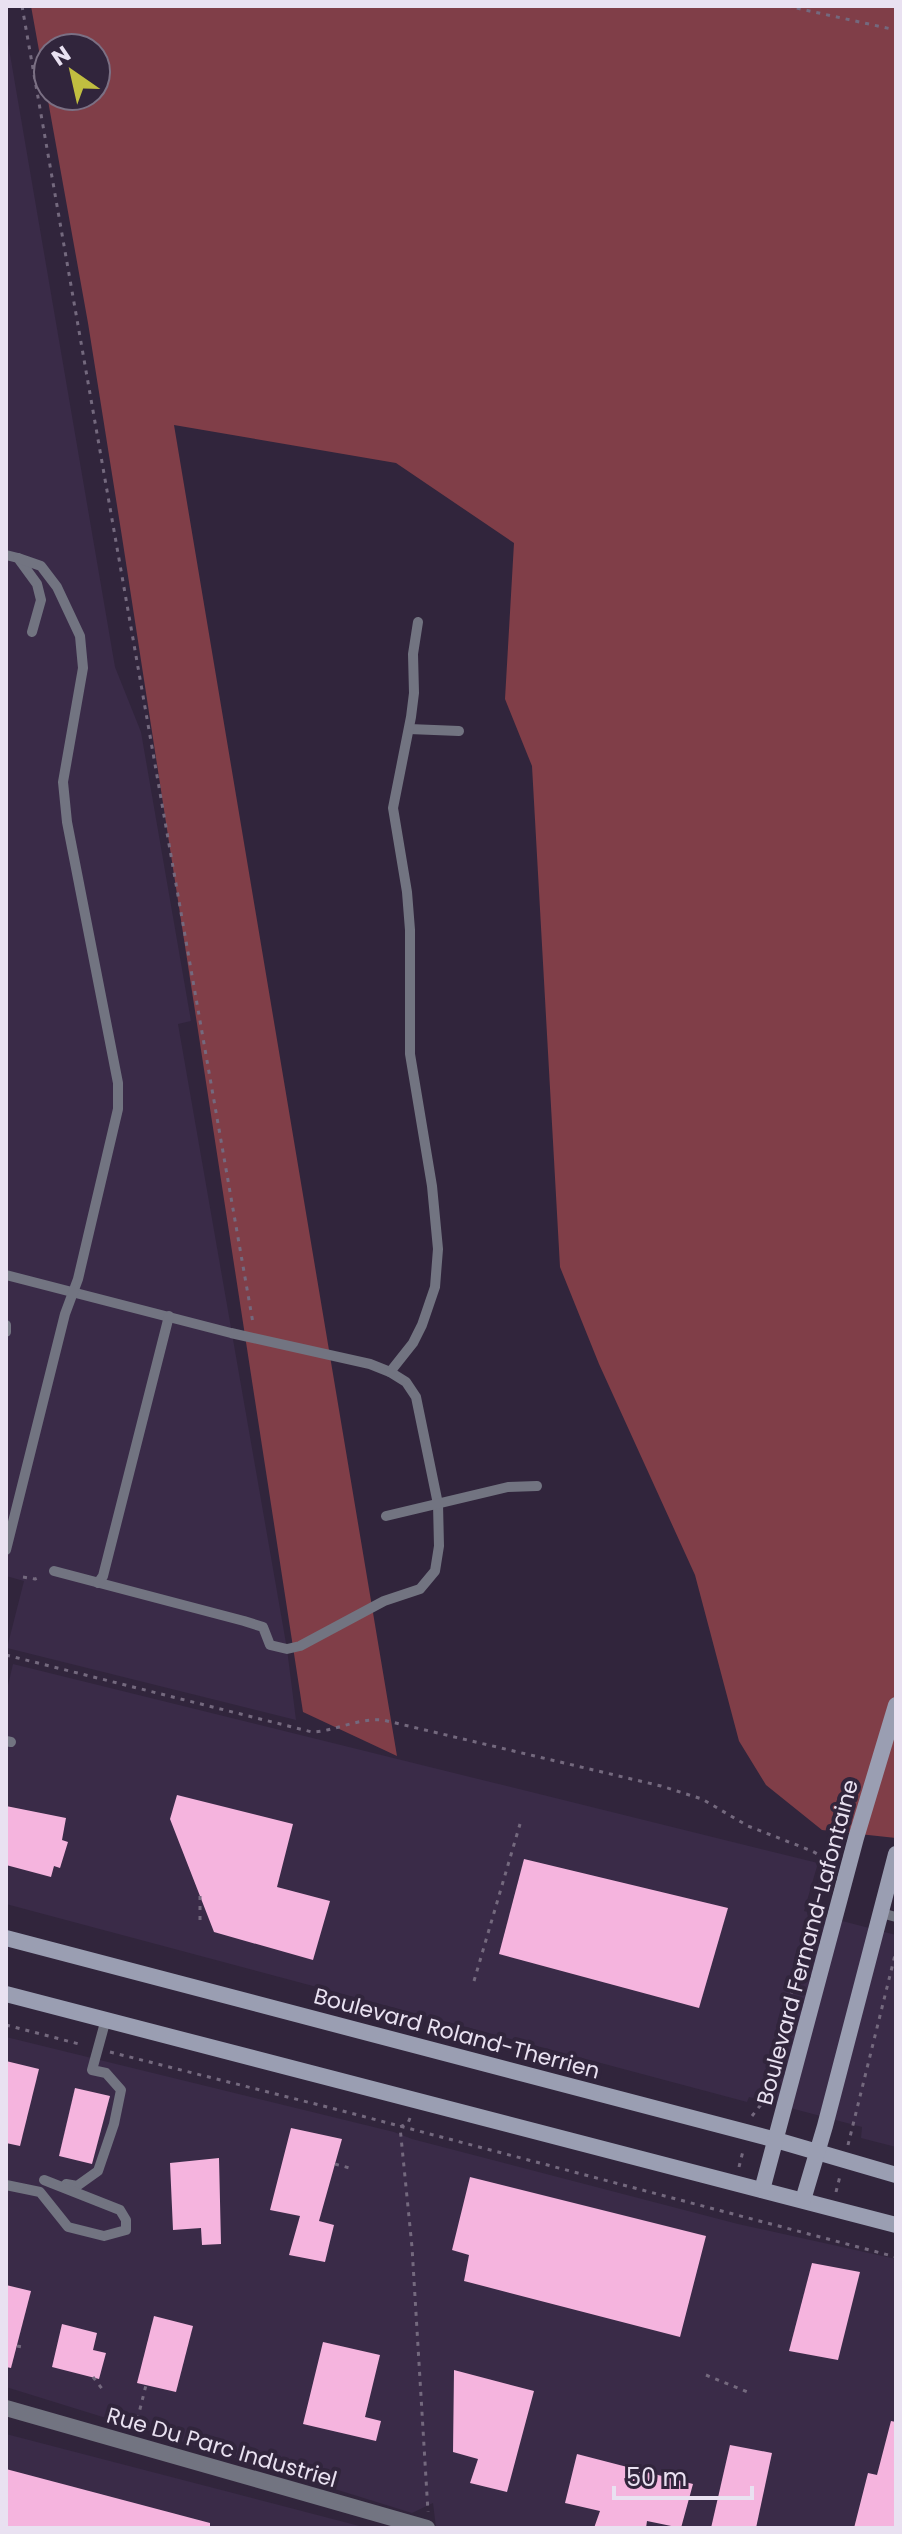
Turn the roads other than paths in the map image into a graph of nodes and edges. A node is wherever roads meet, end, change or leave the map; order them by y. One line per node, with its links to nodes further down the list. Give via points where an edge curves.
1 (6, 555): 2 (lane)
2 (18, 558): 4 (lane, via 37,584 41,600); 8 (lane, via 41,566 80,636 83,668 63,782 118,1083 118,1109)
3 (418, 622): 5 (lane)
4 (32, 632)
5 (409, 729): 6 (lane); 12 (lane, via 393,808 410,930 411,1063 438,1249 435,1287 422,1325)
6 (459, 731)
7 (6, 1275): 8 (lane)
8 (74, 1293): 9 (lane); 16 (lane)
9 (169, 1316): 12 (lane); 18 (lane)
10 (6, 1325): 11 (lane)
11 (6, 1332)
12 (390, 1372): 14 (lane, via 416,1397)
13 (537, 1486): 14 (lane, via 508,1487)
14 (438, 1504): 15 (lane); 18 (lane, via 438,1561 420,1589 287,1649 270,1645 263,1627)
15 (386, 1516)
16 (6, 1550)
17 (54, 1571): 18 (lane)
18 (98, 1583)
19 (896, 1705): 25 (main road, Boulevard Fernand-Lafontaine)
20 (896, 1854): 21 (main road)
21 (888, 1915): 26 (main road)
22 (6, 1938): 25 (main road, Boulevard Roland-Therrien)
23 (6, 1994): 24 (main road)
24 (106, 2019): 28 (lane, via 92,2070 106,2073 121,2090 98,2171 77,2186 44,2180 120,2210 126,2230 104,2236 68,2227 40,2192); 29 (main road)
25 (776, 2140): 26 (main road, Boulevard Roland-Therrien); 29 (main road, Boulevard Fernand-Lafontaine)
26 (817, 2152): 27 (main road, Boulevard Roland-Therrien); 30 (main road)
27 (896, 2175)
28 (6, 2185)
29 (762, 2190): 30 (main road)
30 (803, 2200): 31 (main road)
31 (896, 2225)
32 (6, 2408): 33 (street, Rue Du Parc Industriel)
33 (427, 2528)

